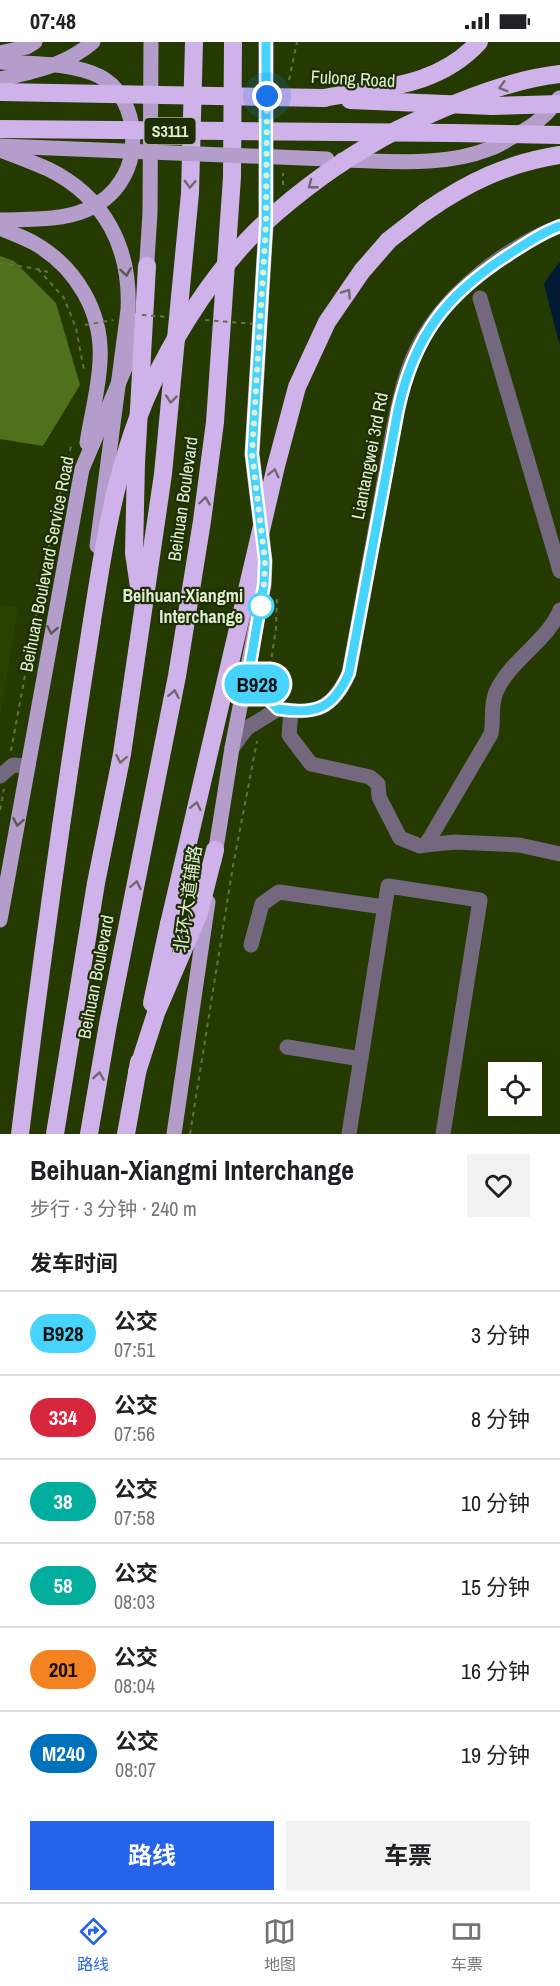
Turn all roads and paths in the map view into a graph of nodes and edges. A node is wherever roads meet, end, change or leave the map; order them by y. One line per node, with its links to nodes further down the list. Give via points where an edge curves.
1 (35, 42): 9 (main road)
2 (93, 42): 12 (main road, bridge, via 67,60)
3 (151, 42): 28 (main road, Beihuan Boulevard Service Road)
4 (195, 42): 38 (highway, Beihuan Boulevard, one-way to 38, via 190,193 163,474)
5 (233, 42): 60 (highway, Beihuan Boulevard, one-way to 5, via 177,676 215,422 232,177)
6 (266, 42): 40 (main road, via 266,225 252,454 265,561)
7 (297, 42): 13 (path)
8 (479, 42): 16 (highway, via 434,75 394,87)
9 (0, 53)
10 (0, 62): 24 (main road, via 61,66 101,77 124,101 132,135 129,166 122,181 101,202 70,215)
11 (560, 74): 39 (highway, one-way to 39, bridge, via 502,87 435,111 374,142 276,213 235,255 198,303 145,400 115,496)
12 (0, 79)
13 (288, 84)
14 (0, 92): 16 (highway, Fulong Road / S3111, bridge)
15 (560, 96): 20 (main road, bridge, via 530,129 489,149 440,160)
16 (324, 98): 17 (highway, Fulong Road / S3111, bridge, via 492,106)
17 (560, 104)
18 (0, 129): 19 (highway, S3111, bridge)
19 (560, 135)
20 (0, 148): 39 (main road, one-way to 39, bridge, via 48,170 92,201 117,239 128,276 128,310 100,518)
21 (560, 155): 57 (highway, one-way to 21, bridge, via 297,387 327,322 389,240 475,180 517,163)
22 (283, 171): 23 (path)
23 (282, 195)
24 (0, 220)
25 (560, 226): 42 (street, Liantangwei 3rd Rd, via 538,235 473,279 444,309 417,349 397,414 349,673 334,698 321,708 308,712)
26 (0, 228): 34 (main road, via 52,255 81,285 97,323 99,380)
27 (0, 263): 29 (path)
28 (147, 266): 34 (main road, Beihuan Boulevard Service Road, via 129,362); 38 (highway, via 134,553)
29 (37, 269): 30 (path); 32 (path, via 64,298 76,327)
30 (53, 274)
31 (480, 298): 35 (street)
32 (84, 371)
33 (73, 438): 45 (path)
34 (82, 470): 46 (main road, Beihuan Boulevard Service Road, one-way to 46)
35 (560, 571)
36 (278, 597): 41 (path)
37 (560, 610): 49 (street, via 495,694 491,734)
38 (144, 614): 59 (highway, Beihuan Boulevard, one-way to 59)
39 (92, 621): 58 (highway, via 65,788)
40 (249, 671): 42 (street, via 262,693); 44 (main road, 北环大道辅路)
41 (269, 675)
42 (284, 710): 44 (street, via 247,728); 49 (street, via 289,735 311,764 370,777 378,784 379,797 400,838)
43 (259, 734): 63 (path, via 232,866)
44 (232, 748): 50 (main road, 北环大道辅路)
45 (10, 757)
46 (28, 766): 47 (street, via 13,765); 53 (main road, Beihuan Boulevard Service Road, one-way to 53)
47 (3, 779): 48 (path)
48 (0, 810)
49 (425, 845): 51 (street, via 519,845)
50 (215, 850): 57 (highway, via 200,913 156,1013); 62 (main road, 北环大道辅路)
51 (560, 854)
52 (384, 907): 54 (street, via 279,892 262,904); 56 (street); 65 (street, via 388,886 480,900)
53 (0, 920)
54 (251, 945)
55 (287, 1047): 56 (street)
56 (361, 1059): 64 (street)
57 (137, 1072): 61 (highway)
58 (20, 1134)
59 (55, 1134)
60 (90, 1134)
61 (126, 1134)
62 (174, 1134)
63 (190, 1134)
64 (349, 1134)
65 (444, 1134)

